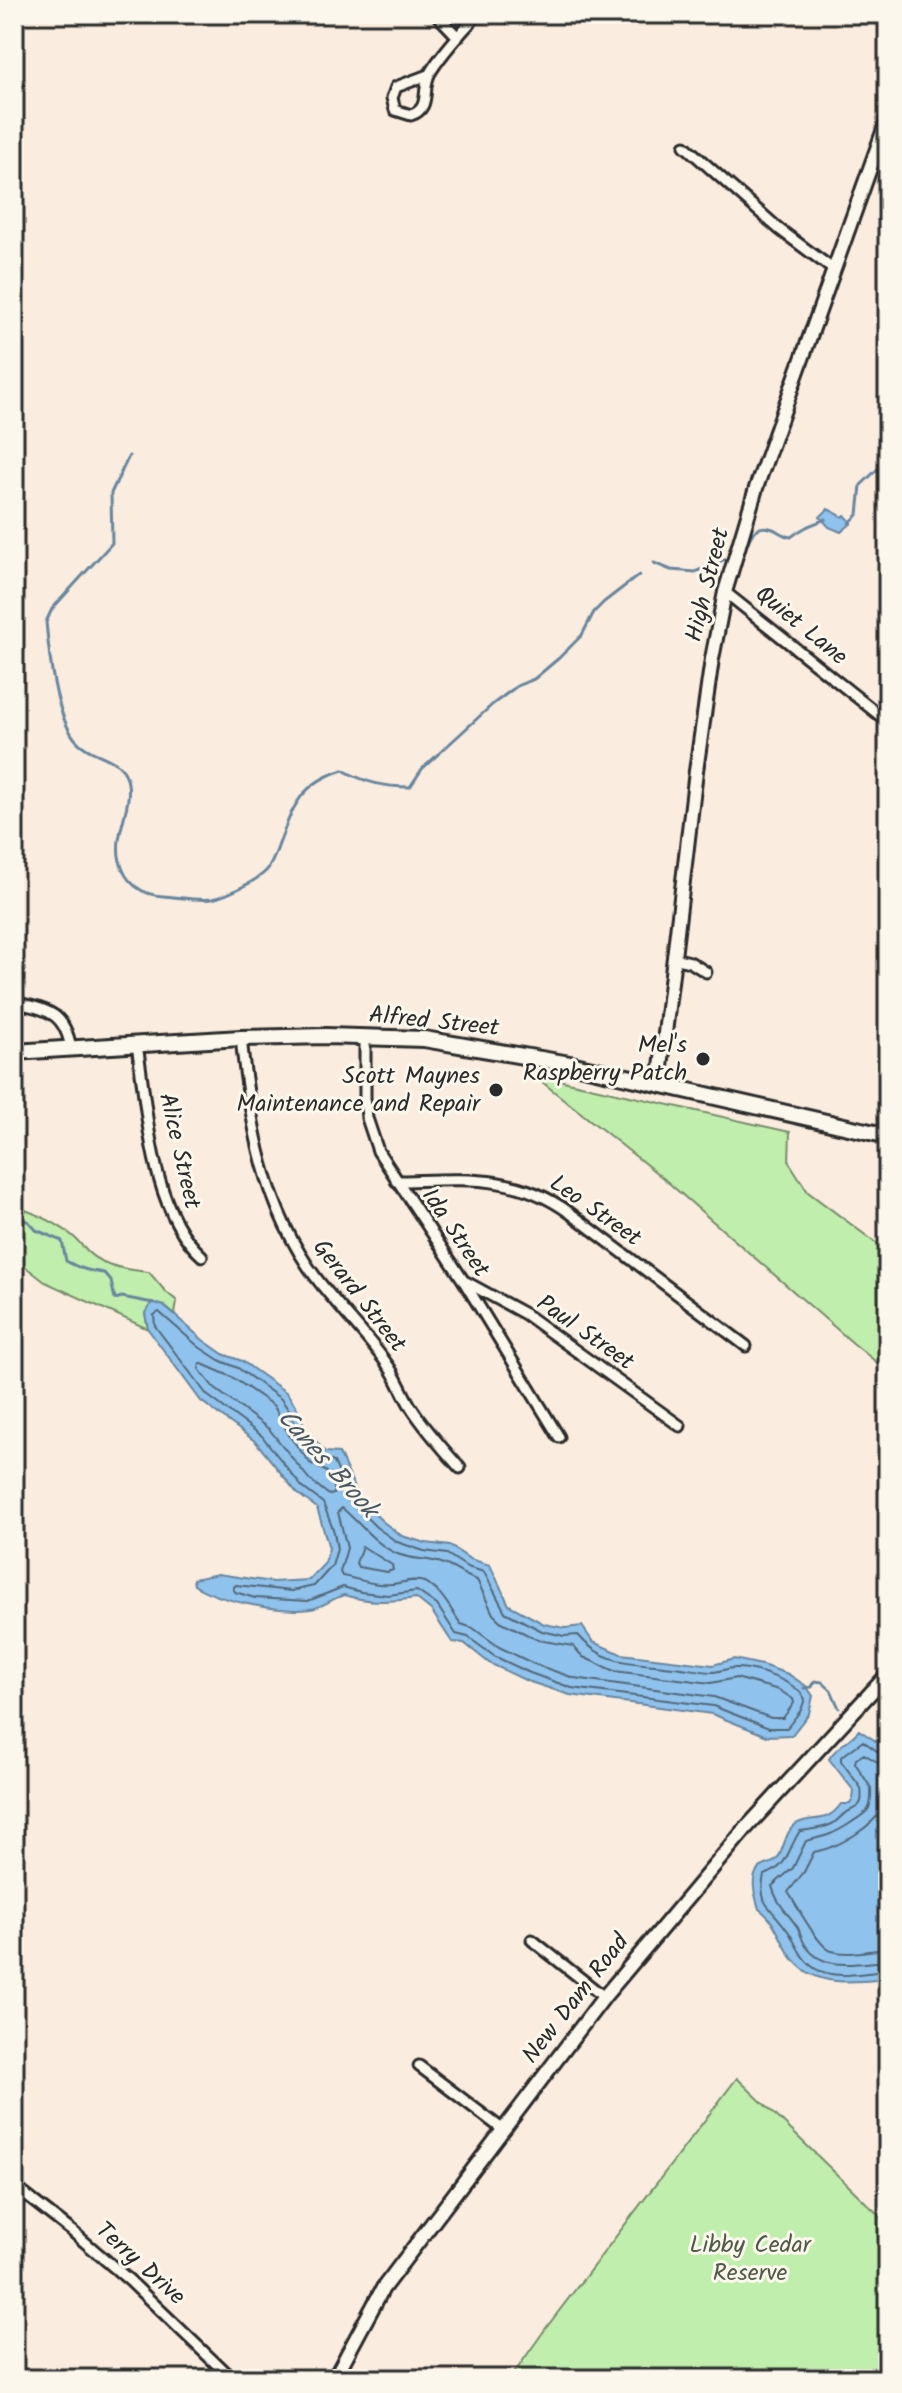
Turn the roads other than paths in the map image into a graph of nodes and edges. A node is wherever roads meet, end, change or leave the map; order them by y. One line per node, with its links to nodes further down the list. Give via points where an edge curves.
1 (436, 14): 3 (street)
2 (478, 14): 3 (street)
3 (458, 37): 4 (street)
4 (428, 75): 4 (street, via 396,87 395,110 409,115 421,110)
5 (888, 118): 7 (street, High Street)
6 (685, 146): 7 (street)
7 (834, 270): 8 (street, High Street)
8 (725, 592): 9 (street, Quiet Lane); 10 (street, High Street)
9 (888, 722)
10 (673, 958): 11 (street); 18 (street, High Street)
11 (706, 972)
12 (14, 1002): 16 (street, via 54,1013)
13 (365, 1036): 14 (main road, Alfred Street); 18 (main road, Alfred Street, via 496,1050); 20 (street, Ida Street, via 367,1118)
14 (241, 1038): 15 (main road, Alfred Street); 26 (street, Gerard Street, via 258,1149 290,1236)
15 (137, 1045): 16 (main road, Alfred Street); 21 (street, Alice Street, via 168,1209 183,1237)
16 (71, 1048): 17 (main road, Alfred Street)
17 (14, 1052)
18 (659, 1084): 19 (main road, Alfred Street)
19 (888, 1136)
20 (396, 1181): 22 (street, Ida Street); 23 (street, Leo Street, via 494,1181 543,1196)
21 (202, 1256)
22 (463, 1280): 24 (street, Paul Street, via 525,1314); 25 (street, Ida Street)
23 (746, 1346)
24 (680, 1426)
25 (559, 1437)
26 (460, 1468)
27 (888, 1674): 29 (street, New Dam Road, via 747,1827)
28 (532, 1940): 29 (street)
29 (604, 1997): 31 (street, New Dam Road)
30 (419, 2066): 31 (street)
31 (502, 2129): 34 (street, New Dam Road, via 383,2288)
32 (14, 2186): 33 (street, Terry Drive, via 137,2287)
33 (232, 2379)
34 (334, 2379)

